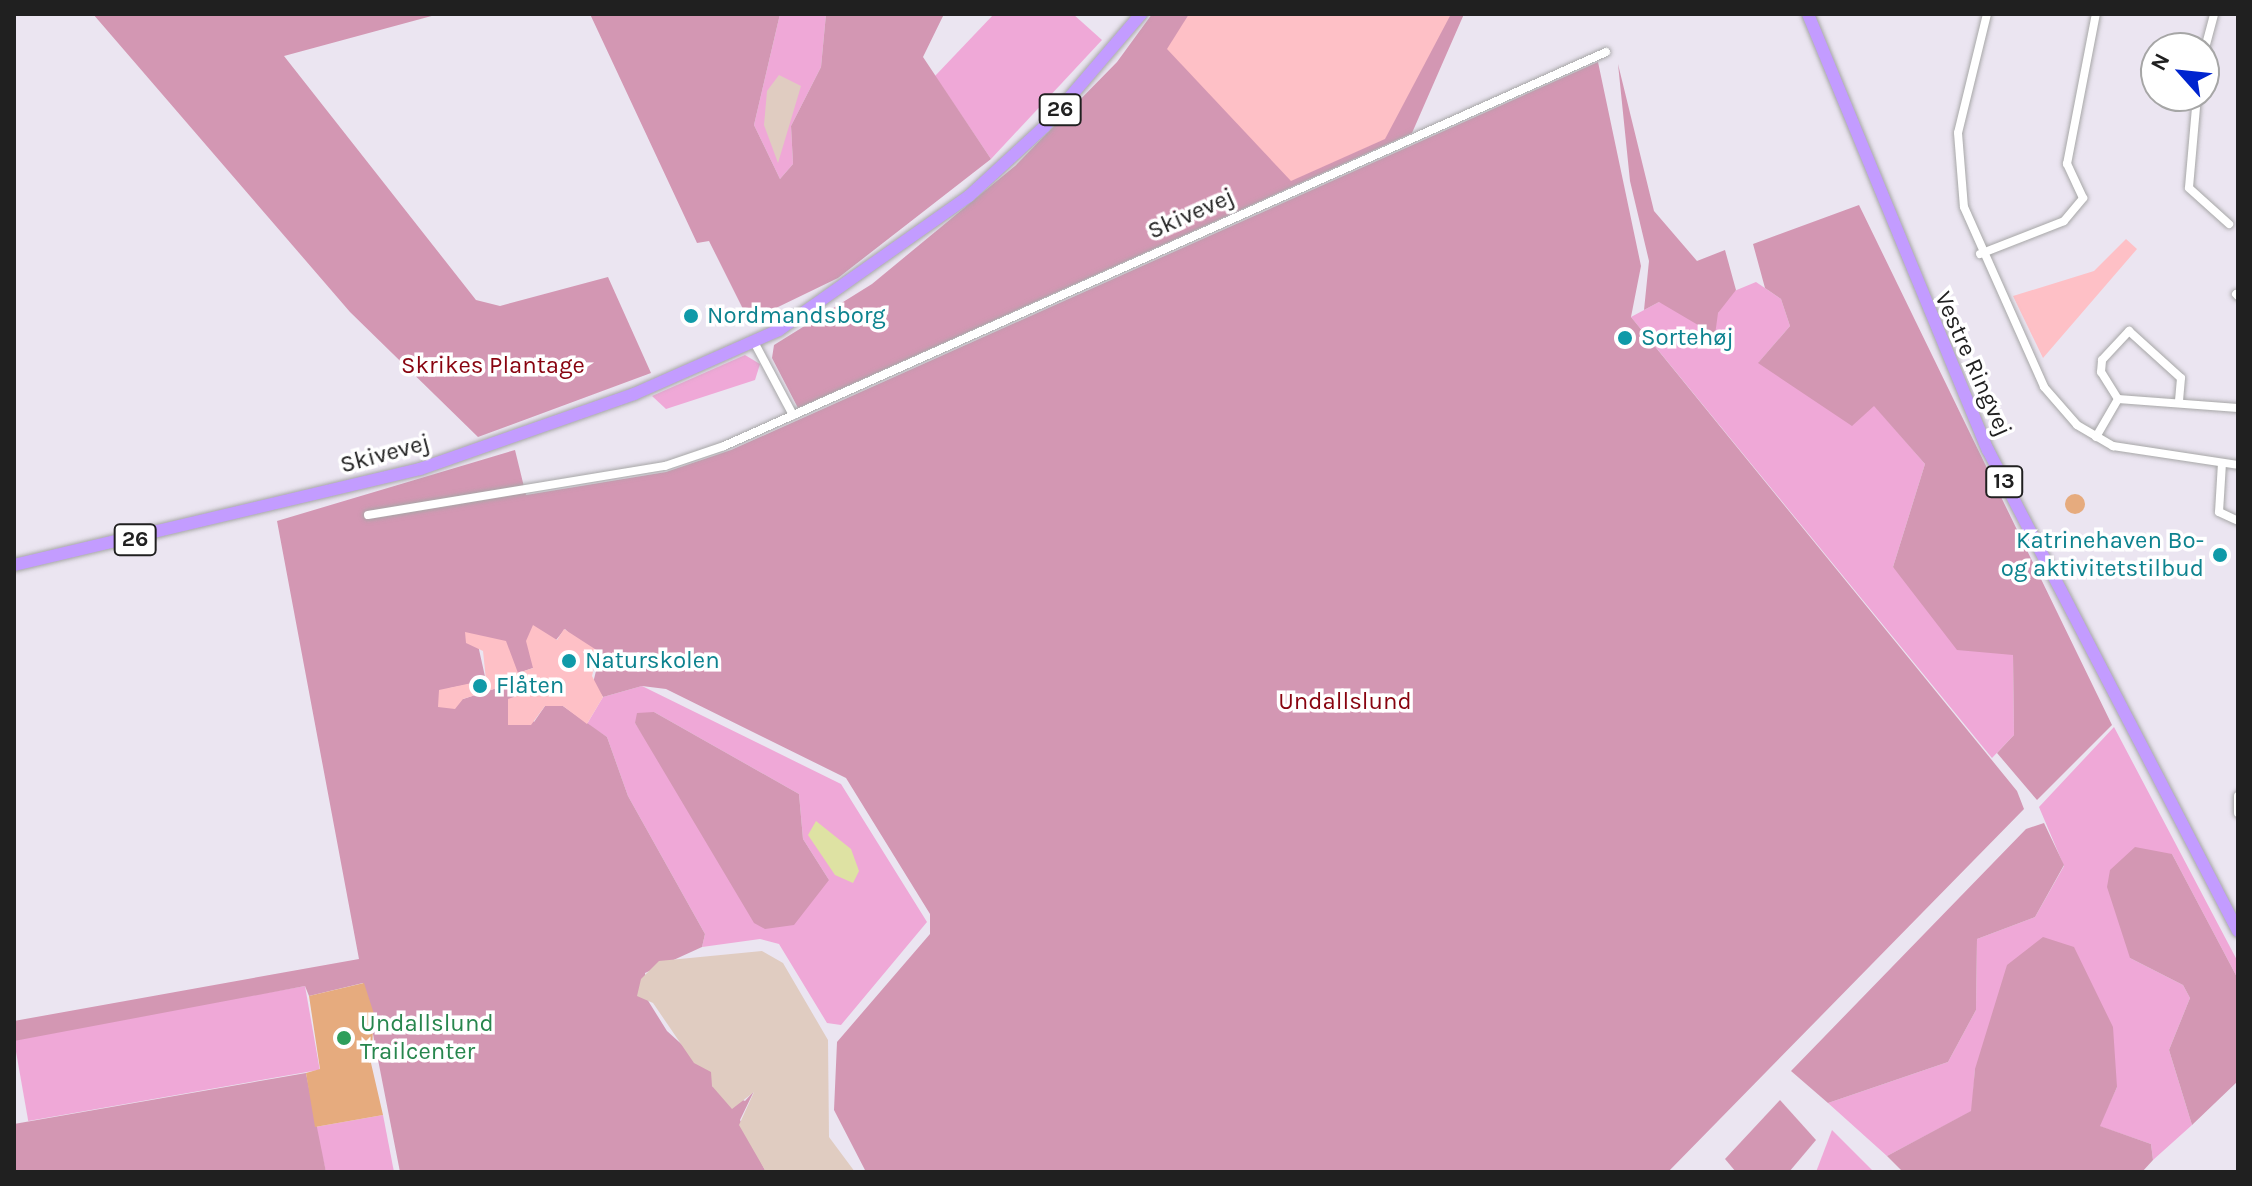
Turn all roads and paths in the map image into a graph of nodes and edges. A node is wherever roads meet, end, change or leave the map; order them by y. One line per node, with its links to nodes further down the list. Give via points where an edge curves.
1 (1141, 14): 9 (main road, Skivevej / 26, via 1045,126 969,196 859,280)
2 (1808, 14): 22 (main road, Vestre Ringvej / 13, via 1988,450)
3 (1987, 14): 8 (street, via 1958,133 1964,207)
4 (2096, 14): 8 (street, via 2067,164 2083,198 2064,221)
5 (1606, 52): 13 (street, Skivevej)
6 (2196, 112): 7 (street, via 2189,188)
7 (2229, 224)
8 (1980, 254): 14 (street, via 2044,387)
9 (754, 342): 13 (street); 19 (main road, Skivevej / 26, via 634,394 420,469)
10 (2118, 399): 11 (street); 11 (street, via 2101,372 2102,360 2129,331 2181,378); 14 (street)
11 (2179, 402): 12 (street)
12 (2238, 408)
13 (793, 415): 17 (street, Skivevej, via 665,466)
14 (2096, 437): 15 (street, via 2146,455)
15 (2222, 463): 16 (street); 18 (street, via 2217,505 2223,518)
16 (2238, 465)
17 (368, 515)
18 (2238, 521)
19 (14, 565)
20 (2238, 796): 21 (street)
21 (2238, 813)
22 (2238, 931)

